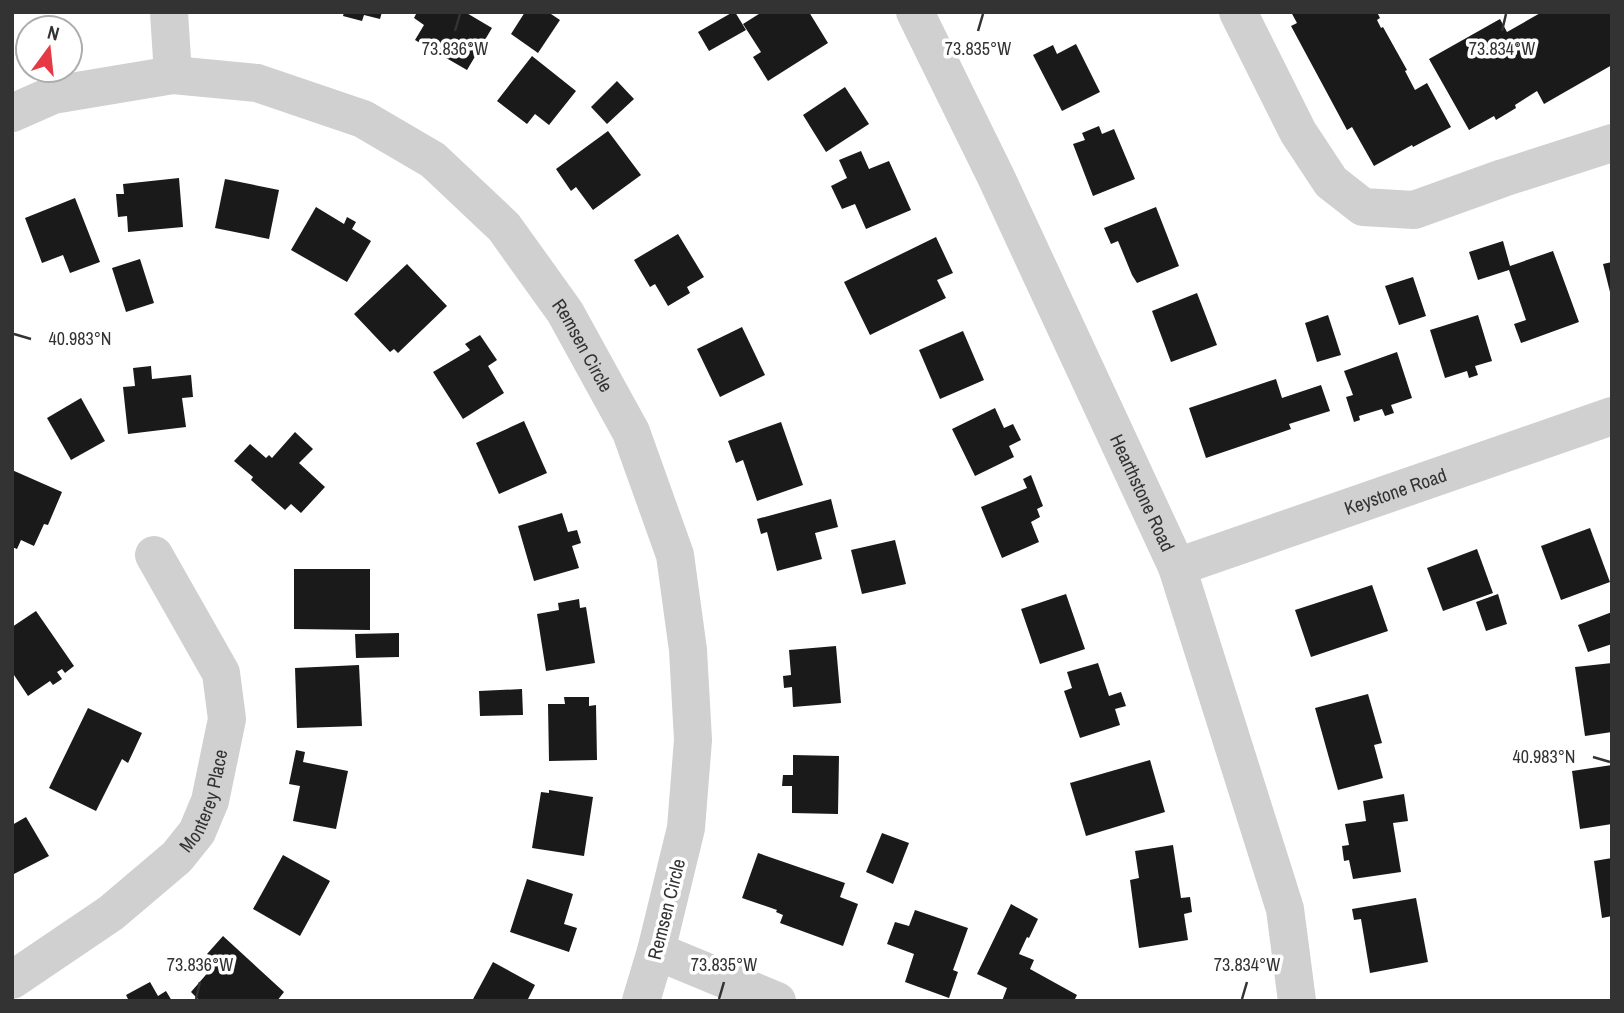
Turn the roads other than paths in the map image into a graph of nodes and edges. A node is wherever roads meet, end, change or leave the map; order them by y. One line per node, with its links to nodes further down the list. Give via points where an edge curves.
1 (169, 12): 4 (street)
2 (915, 12): 9 (street, Hearthstone Road)
3 (1238, 12): 6 (street, via 1298,132 1331,182 1363,207 1414,210)
4 (173, 75): 5 (street, Remsen Circle, via 53,95); 10 (street, Remsen Circle, via 257,83 363,119 433,160 503,227 565,312 631,432 675,555 688,650 693,740 686,828)
5 (12, 113)
6 (1612, 143)
7 (1612, 416): 9 (street, Keystone Road)
8 (154, 555): 11 (street, Monterey Place, via 221,673 227,719 211,801 197,832 177,856 111,913)
9 (1177, 567): 14 (street, Hearthstone Road, via 1284,909)
10 (656, 951): 12 (street, Remsen Circle); 13 (street)
11 (12, 980)
12 (640, 1001)
13 (777, 1001)
14 (1297, 1001)

